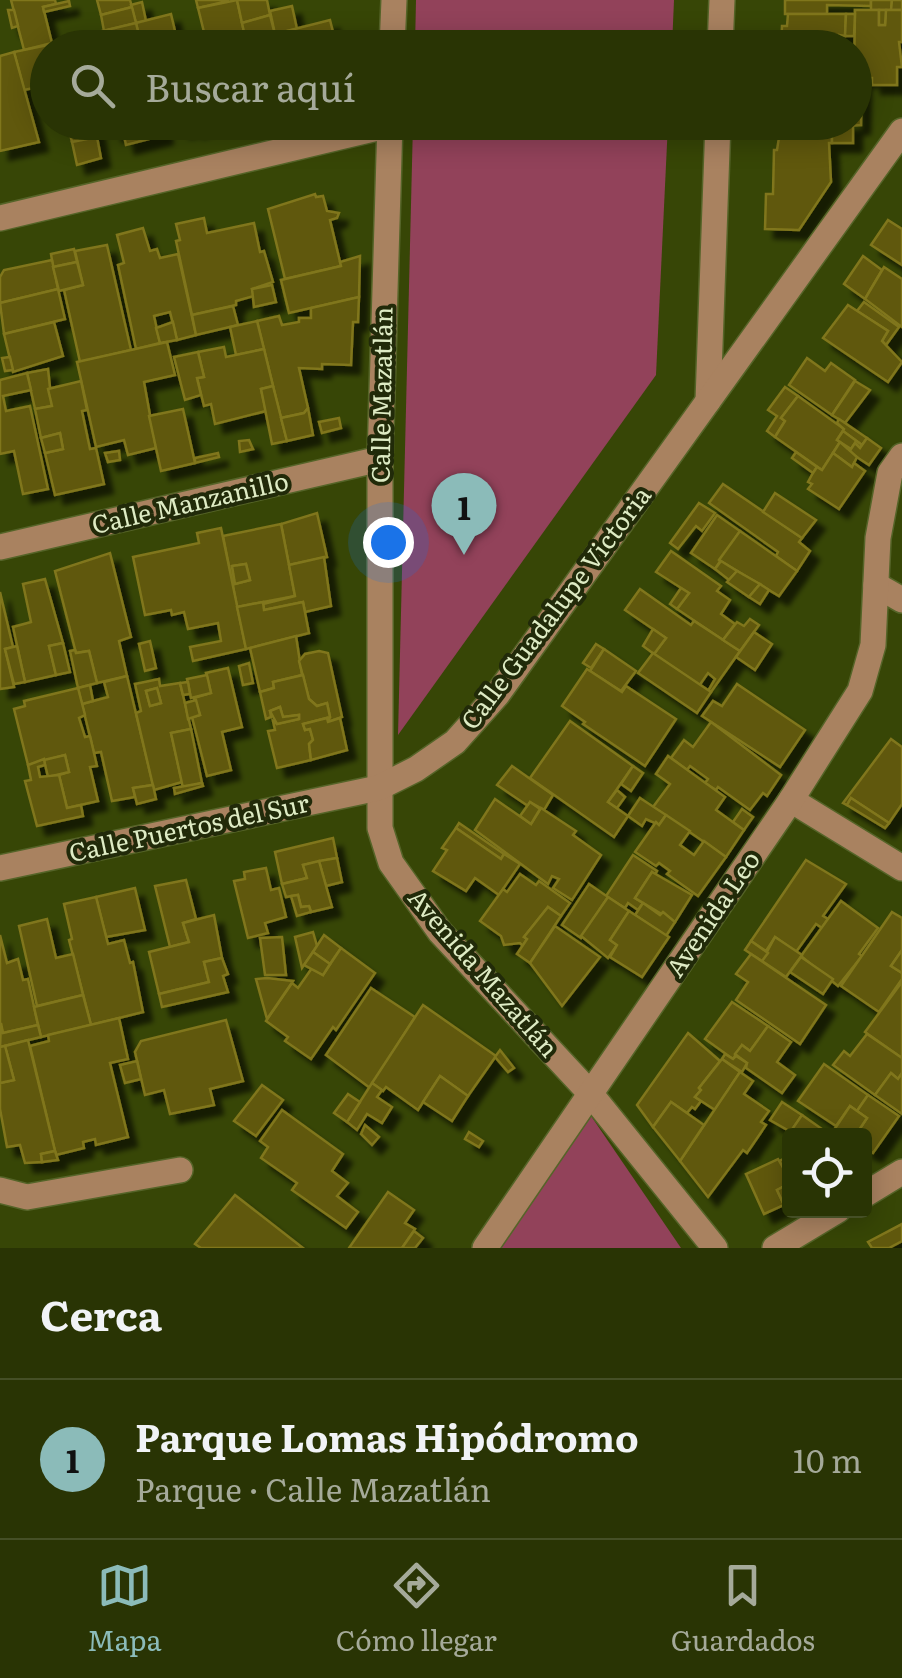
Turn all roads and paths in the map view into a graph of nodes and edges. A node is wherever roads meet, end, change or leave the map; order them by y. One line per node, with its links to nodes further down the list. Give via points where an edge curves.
1 (394, 0): 3 (street)
2 (722, 0): 4 (street)
3 (393, 30)
4 (721, 30)
5 (902, 131): 10 (street, Calle Guadalupe Victoria)
6 (324, 140): 9 (street)
7 (390, 140): 12 (street, Calle Mazatlán)
8 (717, 140): 10 (street)
9 (0, 218)
10 (708, 401): 16 (street, Calle Guadalupe Victoria, via 497,695 455,742)
11 (902, 456): 14 (street, Avenida Leo, via 890,474)
12 (380, 459): 13 (street, Calle Manzanillo); 16 (street, Calle Mazatlán)
13 (0, 546)
14 (876, 585): 15 (street); 17 (street, Avenida Leo, via 873,645 860,690)
15 (902, 600)
16 (378, 788): 18 (street, Calle Puertos del Sur); 20 (street, Avenida Mazatlán, via 380,828 411,895)
17 (790, 800): 19 (street); 20 (street, Avenida Leo)
18 (0, 868)
19 (902, 868)
20 (590, 1093): 26 (street, Avenida Leo); 27 (street, Avenida Mazatlán)
21 (180, 1170): 23 (street, via 26,1197)
22 (902, 1172): 24 (street)
23 (0, 1190)
24 (872, 1190)
25 (825, 1218): 28 (street)
26 (485, 1248)
27 (714, 1248)
28 (775, 1248)

